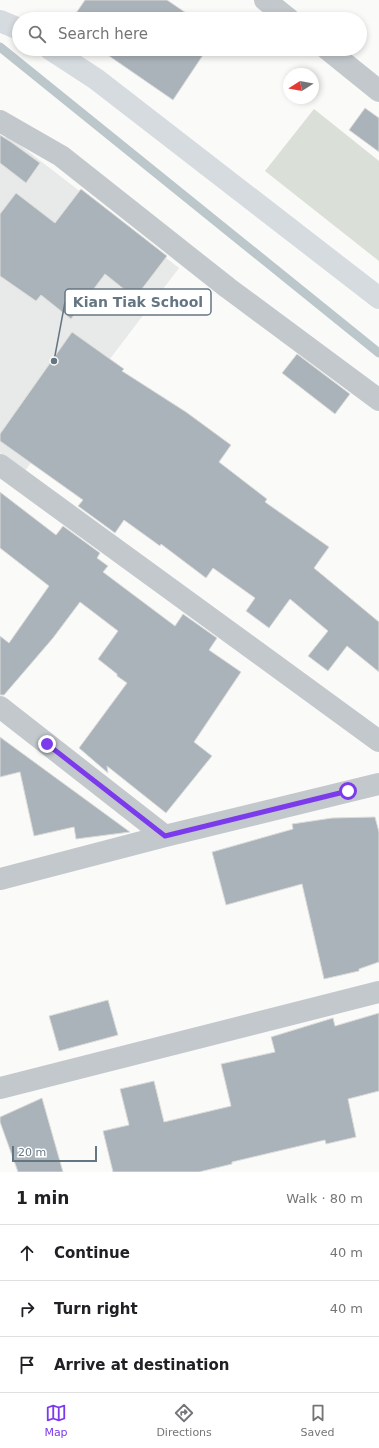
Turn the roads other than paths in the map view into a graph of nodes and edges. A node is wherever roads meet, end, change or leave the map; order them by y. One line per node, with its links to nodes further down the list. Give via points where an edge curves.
1 (265, 0): 2 (street)
2 (280, 12)
3 (0, 21): 4 (street)
4 (12, 26)
5 (61, 56): 9 (street, via 96,79)
6 (336, 56): 7 (street)
7 (379, 90)
8 (0, 121): 10 (street, via 61,156 228,288)
9 (379, 298)
10 (379, 400)
11 (0, 465): 13 (street)
12 (0, 707): 15 (street)
13 (379, 741)
14 (379, 784): 15 (street)
15 (165, 836): 16 (street)
16 (0, 879)
17 (379, 992): 18 (street)
18 (0, 1088)

